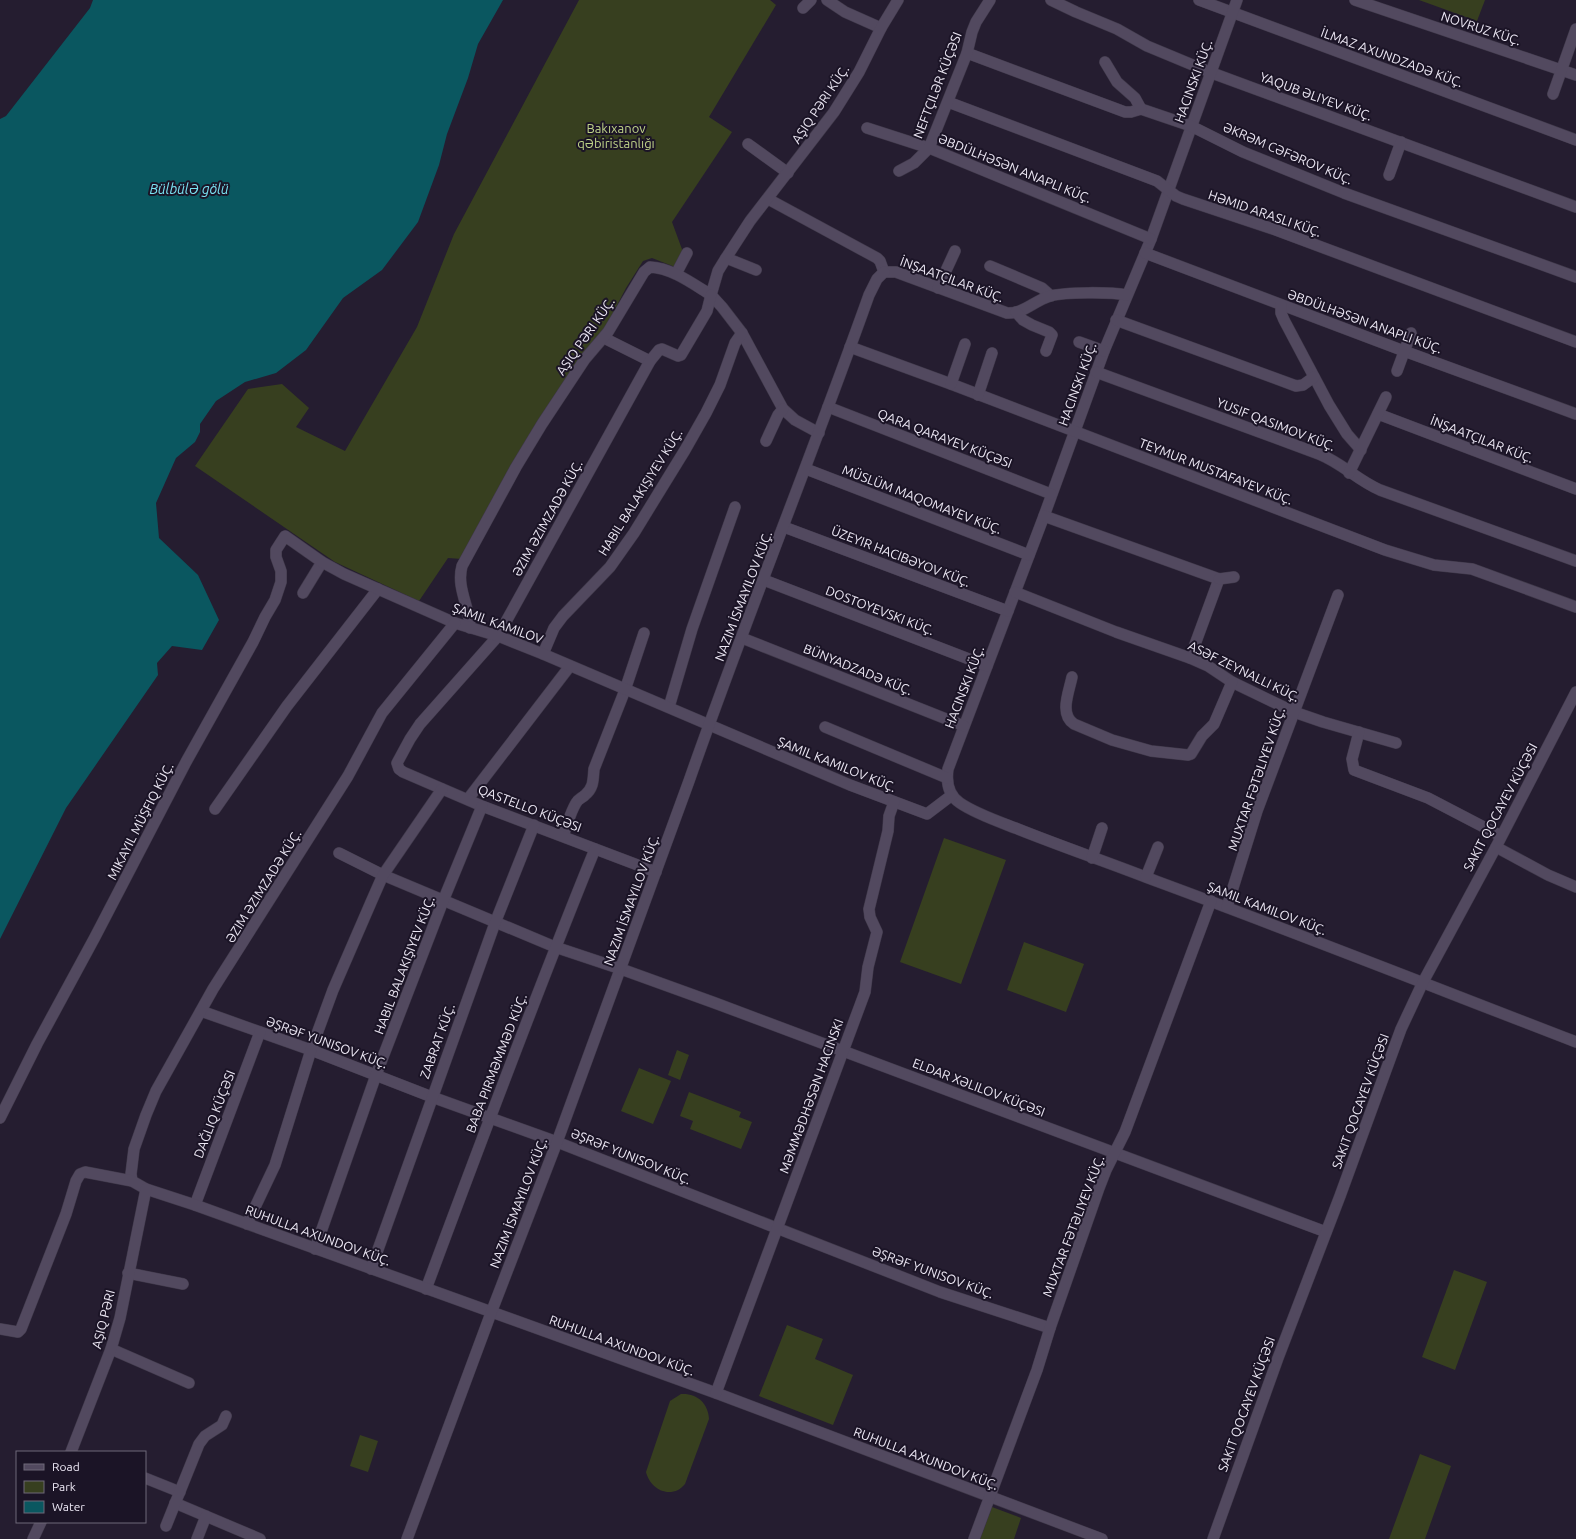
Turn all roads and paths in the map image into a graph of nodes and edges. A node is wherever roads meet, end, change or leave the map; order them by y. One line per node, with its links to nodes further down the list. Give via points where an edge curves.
1 (811, 0): 9 (street)
2 (827, 0): 11 (street, via 845,12)
3 (898, 0): 11 (street)
4 (990, 0): 13 (street, NEFTÇILƏR KÜÇƏSI, via 976,22)
5 (1051, 0): 16 (street, YAQUB ƏLIYEV KÜÇ., via 1123,32 1147,46)
6 (1198, 0): 10 (street, İLMAZ AXUNDZADƏ KÜÇ.)
7 (1237, 0): 10 (street)
8 (1355, 0): 15 (street, NOVRUZ KÜÇ.)
9 (803, 8)
10 (1232, 12): 16 (street); 23 (street, İLMAZ AXUNDZADƏ KÜÇ.)
11 (881, 28): 28 (street, via 859,72 834,112)
12 (1576, 29): 15 (street)
13 (967, 52): 19 (street, NEFTÇILƏR KÜÇƏSI); 20 (street, ƏKRƏM CƏFƏROV KÜÇ., via 1125,112)
14 (1105, 62): 20 (street, via 1117,82 1135,98)
15 (1561, 70): 17 (street, NOVRUZ KÜÇ.); 18 (street)
16 (1212, 73): 21 (street); 24 (street, YAQUB ƏLIYEV KÜÇ.)
17 (1576, 75)
18 (1553, 94)
19 (948, 102): 26 (street, NEFTÇILƏR KÜÇƏSI); 30 (street, via 1157,181)
20 (1141, 109): 21 (street, ƏKRƏM CƏFƏROV KÜÇ.)
21 (1191, 126): 30 (street); 42 (street, ƏKRƏM CƏFƏROV KÜÇ., via 1243,152 1344,192)
22 (867, 128): 26 (street)
23 (1576, 140)
24 (1401, 142): 29 (street); 32 (street, YAQUB ƏLIYEV KÜÇ.)
25 (748, 144): 28 (street)
26 (929, 148): 27 (street, NEFTÇILƏR KÜÇƏSI, via 914,163); 33 (street)
27 (899, 171)
28 (788, 172): 31 (street)
29 (1388, 175)
30 (1168, 190): 33 (street); 54 (street, via 1183,199 1273,229)
31 (768, 199): 37 (street, via 750,220); 40 (street, via 872,255 880,261)
32 (1576, 207)
33 (1151, 239): 36 (street)
34 (955, 251): 43 (street)
35 (687, 253): 41 (street)
36 (1145, 253): 45 (street); 47 (street)
37 (726, 258): 39 (street); 44 (street, via 718,271)
38 (990, 266): 46 (street, via 1042,288)
39 (756, 270)
40 (884, 272): 43 (street, via 896,272); 56 (street, via 877,278 869,295)
41 (676, 274): 44 (street); 52 (street, via 657,267 647,268)
42 (1576, 277)
43 (938, 288): 48 (street, via 999,311)
44 (711, 295): 50 (street); 61 (street, ƏZIM ƏZIMZADƏ KÜÇ., via 707,311 681,355 662,349)
45 (1127, 295): 46 (street, via 1113,293); 49 (street)
46 (1051, 296): 48 (street)
47 (1281, 305): 59 (street); 64 (street, via 1281,314)
48 (1016, 312): 57 (street, via 1027,322 1052,335)
49 (1116, 320): 58 (street); 64 (street, via 1296,386)
50 (742, 333): 69 (street); 100 (street, HABIL BALAKIŞIYEV KÜÇ., via 735,343 720,385 706,413 634,533 610,567 563,616 554,628)
51 (1411, 333): 59 (street)
52 (604, 338): 61 (street); 96 (street, via 585,359 542,424 462,566 461,587 470,617)
53 (1079, 342): 58 (street)
54 (1576, 342)
55 (965, 344): 65 (street)
56 (850, 347): 65 (street, TEYMUR MUSTAFAYEV KÜÇ.); 68 (street)
57 (1046, 351)
58 (1104, 351): 63 (street)
59 (1404, 351): 62 (street); 71 (street)
60 (992, 353): 66 (street)
61 (650, 360): 98 (street, ƏZIM ƏZIMZADƏ KÜÇ.)
62 (1397, 371)
63 (1096, 372): 72 (street); 77 (street, via 1332,459)
64 (1314, 377): 75 (street, via 1347,434)
65 (951, 384): 66 (street, TEYMUR MUSTAFAYEV KÜÇ.)
66 (978, 394): 72 (street, TEYMUR MUSTAFAYEV KÜÇ.)
67 (1386, 397): 70 (street)
68 (828, 407): 73 (street); 79 (street, QARA QARAYEV KÜÇƏSI)
69 (783, 409): 73 (street, via 795,420); 74 (street)
70 (1378, 414): 75 (street); 78 (street)
71 (1576, 414)
72 (1074, 431): 79 (street); 93 (street, TEYMUR MUSTAFAYEV KÜÇ., via 1391,552 1434,565 1472,570)
73 (819, 433): 76 (street)
74 (766, 441)
75 (1361, 450): 77 (street)
76 (806, 469): 82 (street); 83 (street, MÜSLÜM MAQOMAYEV KÜÇ.)
77 (1350, 473): 84 (street, via 1380,490)
78 (1576, 489)
79 (1051, 494): 81 (street)
80 (735, 507): 108 (street, via 692,629)
81 (1044, 516): 83 (street); 87 (street)
82 (784, 527): 88 (street); 94 (street)
83 (1029, 555): 90 (street)
84 (1576, 561)
85 (322, 562): 89 (street, ŞAMIL KAMILOV); 91 (street); 150 (street, ŞAMIL KAMILOV, via 285,536 276,550 281,582 275,600 186,762)
86 (1234, 577): 87 (street)
87 (1219, 579): 101 (street)
88 (764, 580): 99 (street); 103 (street, DOSTOYEVSKI KÜÇ.)
89 (378, 589): 95 (street, ŞAMIL KAMILOV); 122 (street, via 287,706)
90 (1015, 592): 94 (street); 101 (street)
91 (303, 593)
92 (1338, 595): 109 (street, MUXTAR FƏTƏLIYEV KÜÇ.)
93 (1576, 608)
94 (1008, 611): 103 (street)
95 (455, 623): 96 (street, ŞAMIL KAMILOV); 143 (street, ƏZIM ƏZIMZADƏ KÜÇ., via 382,713 348,776)
96 (470, 628): 98 (street, ŞAMIL KAMILOV)
97 (644, 633): 106 (street)
98 (498, 636): 100 (street, ŞAMIL KAMILOV); 115 (street, ƏZIM ƏZIMZADƏ KÜÇ., via 420,724 397,763)
99 (742, 638): 110 (street); 111 (street, BÜNYADZADƏ KÜÇ.)
100 (542, 654): 102 (street, ŞAMIL KAMILOV)
101 (1190, 658): 105 (street)
102 (570, 666): 106 (street, ŞAMIL KAMILOV); 119 (street)
103 (987, 666): 111 (street)
104 (1072, 677): 105 (street, via 1066,705 1066,715 1070,722 1112,740 1151,751 1185,756 1191,754 1202,736 1214,724)
105 (1232, 682): 109 (street)
106 (624, 690): 108 (street, ŞAMIL KAMILOV); 125 (street, via 594,769 592,786 574,806)
107 (1576, 692): 126 (street, SAKIT QOCAYEV KÜÇƏSI)
108 (669, 707): 110 (street, ŞAMIL KAMILOV)
109 (1294, 712): 113 (street); 138 (street, MUXTAR FƏTƏLIYEV KÜÇ., via 1257,811)
110 (708, 725): 120 (street, ŞAMIL KAMILOV KÜÇ.); 132 (street)
111 (964, 726): 116 (street)
112 (825, 728): 116 (street)
113 (1359, 732): 114 (street); 126 (street, via 1352,759 1354,770 1428,798)
114 (1396, 743)
115 (398, 766): 117 (street, QASTELLO KÜÇƏSI, via 403,772)
116 (946, 778): 118 (street)
117 (442, 789): 119 (street, QASTELLO KÜÇƏSI); 133 (street)
118 (952, 795): 120 (street, ŞAMIL KAMILOV KÜÇ., via 927,814); 131 (street, ŞAMIL KAMILOV KÜÇ., via 959,803 1009,826)
119 (468, 799): 121 (street, QASTELLO KÜÇƏSI)
120 (894, 802): 147 (street, via 869,909 877,932 865,992)
121 (482, 806): 123 (street, QASTELLO KÜÇƏSI); 136 (street, HABIL BALAKIŞIYEV KÜÇ.)
122 (215, 809)
123 (534, 825): 125 (street, QASTELLO KÜÇƏSI); 139 (street, ZABRAT KÜÇ.)
124 (1102, 828): 131 (street)
125 (563, 836): 129 (street, QASTELLO KÜÇƏSI)
126 (1501, 836): 128 (street, SAKIT QOCAYEV KÜÇƏSI)
127 (1158, 846): 134 (street)
128 (1496, 847): 135 (street); 142 (street, SAKIT QOCAYEV KÜÇƏSI)
129 (595, 848): 132 (street, QASTELLO KÜÇƏSI); 140 (street, BABA PIRMƏMMƏD KÜÇ.)
130 (339, 854): 133 (street, ELDAR XƏLILOV KÜÇƏSI)
131 (1092, 858): 134 (street, ŞAMIL KAMILOV KÜÇ.)
132 (656, 872): 141 (street)
133 (383, 875): 136 (street, ELDAR XƏLILOV KÜÇƏSI); 146 (street)
134 (1146, 877): 137 (street, ŞAMIL KAMILOV KÜÇ.)
135 (1576, 887)
136 (443, 901): 139 (street, ELDAR XƏLILOV KÜÇƏSI); 148 (street, HABIL BALAKIŞIYEV KÜÇ.)
137 (1211, 901): 138 (street, ŞAMIL KAMILOV KÜÇ.); 153 (street, MUXTAR FƏTƏLIYEV KÜÇ.)
138 (1227, 907): 142 (street, ŞAMIL KAMILOV KÜÇ.)
139 (495, 923): 140 (street, ELDAR XƏLILOV KÜÇƏSI); 149 (street, ZABRAT KÜÇ.)
140 (555, 947): 141 (street, ELDAR XƏLILOV KÜÇƏSI); 151 (street, BABA PIRMƏMMƏD KÜÇ.)
141 (621, 969): 147 (street, ELDAR XƏLILOV KÜÇƏSI); 152 (street)
142 (1423, 982): 145 (street, ŞAMIL KAMILOV KÜÇ.); 159 (street, SAKIT QOCAYEV KÜÇƏSI, via 1401,1029)
143 (201, 1011): 144 (street, ƏŞRƏF YUNISOV KÜÇ.); 154 (street, ƏZIM ƏZIMZADƏ KÜÇ., via 156,1091 146,1115 134,1149)
144 (260, 1032): 146 (street, ƏŞRƏF YUNISOV KÜÇ.); 156 (street)
145 (1576, 1042)
146 (311, 1050): 148 (street, ƏŞRƏF YUNISOV KÜÇ.); 157 (street, via 275,1165)
147 (843, 1051): 153 (street, ELDAR XƏLILOV KÜÇƏSI); 158 (street)
148 (376, 1075): 149 (street, ƏŞRƏF YUNISOV KÜÇ.); 160 (street, HABIL BALAKIŞIYEV KÜÇ.)
149 (432, 1097): 151 (street, ƏŞRƏF YUNISOV KÜÇ.); 161 (street, ZABRAT KÜÇ.)
150 (0, 1118)
151 (489, 1118): 152 (street, ƏŞRƏF YUNISOV KÜÇ.); 164 (street, BABA PIRMƏMMƏD KÜÇ.)
152 (557, 1142): 158 (street, ƏŞRƏF YUNISOV KÜÇ.); 165 (street)
153 (1116, 1153): 159 (street, ELDAR XƏLILOV KÜÇƏSI); 166 (street, MUXTAR FƏTƏLIYEV KÜÇ., via 1099,1188)
154 (132, 1182): 155 (street, RUHULLA AXUNDOV KÜÇ.); 167 (street, RUHULLA AXUNDOV KÜÇ., via 85,1172 80,1174 22,1329 18,1332)
155 (146, 1189): 156 (street, RUHULLA AXUNDOV KÜÇ.); 162 (street)
156 (195, 1205): 157 (street, RUHULLA AXUNDOV KÜÇ.)
157 (247, 1224): 160 (street, RUHULLA AXUNDOV KÜÇ.)
158 (777, 1229): 166 (street, ƏŞRƏF YUNISOV KÜÇ., via 940,1292); 170 (street)
159 (1326, 1232): 185 (street, SAKIT QOCAYEV KÜÇƏSI)
160 (315, 1249): 161 (street, RUHULLA AXUNDOV KÜÇ.)
161 (371, 1269): 164 (street, RUHULLA AXUNDOV KÜÇ.)
162 (128, 1273): 163 (street); 168 (street, via 120,1318)
163 (182, 1284)
164 (426, 1289): 165 (street, RUHULLA AXUNDOV KÜÇ.)
165 (491, 1313): 170 (street, RUHULLA AXUNDOV KÜÇ.); 182 (street)
166 (1050, 1328): 174 (street, MUXTAR FƏTƏLIYEV KÜÇ., via 1037,1370)
167 (0, 1330)
168 (111, 1349): 169 (street); 172 (street)
169 (189, 1383)
170 (716, 1393): 174 (street, RUHULLA AXUNDOV KÜÇ.)
171 (226, 1416): 175 (street, via 222,1425 202,1439)
172 (71, 1451)
173 (146, 1479): 175 (street)
174 (989, 1497): 183 (street, MUXTAR FƏTƏLIYEV KÜÇ.); 184 (street, RUHULLA AXUNDOV KÜÇ.)
175 (177, 1498): 176 (street); 178 (street)
176 (206, 1516): 180 (street); 181 (street)
177 (41, 1523): 179 (street)
178 (166, 1526)
179 (33, 1539)
180 (197, 1539)
181 (260, 1539)
182 (407, 1539)
183 (974, 1539)
184 (1102, 1539)
185 (1213, 1539)

